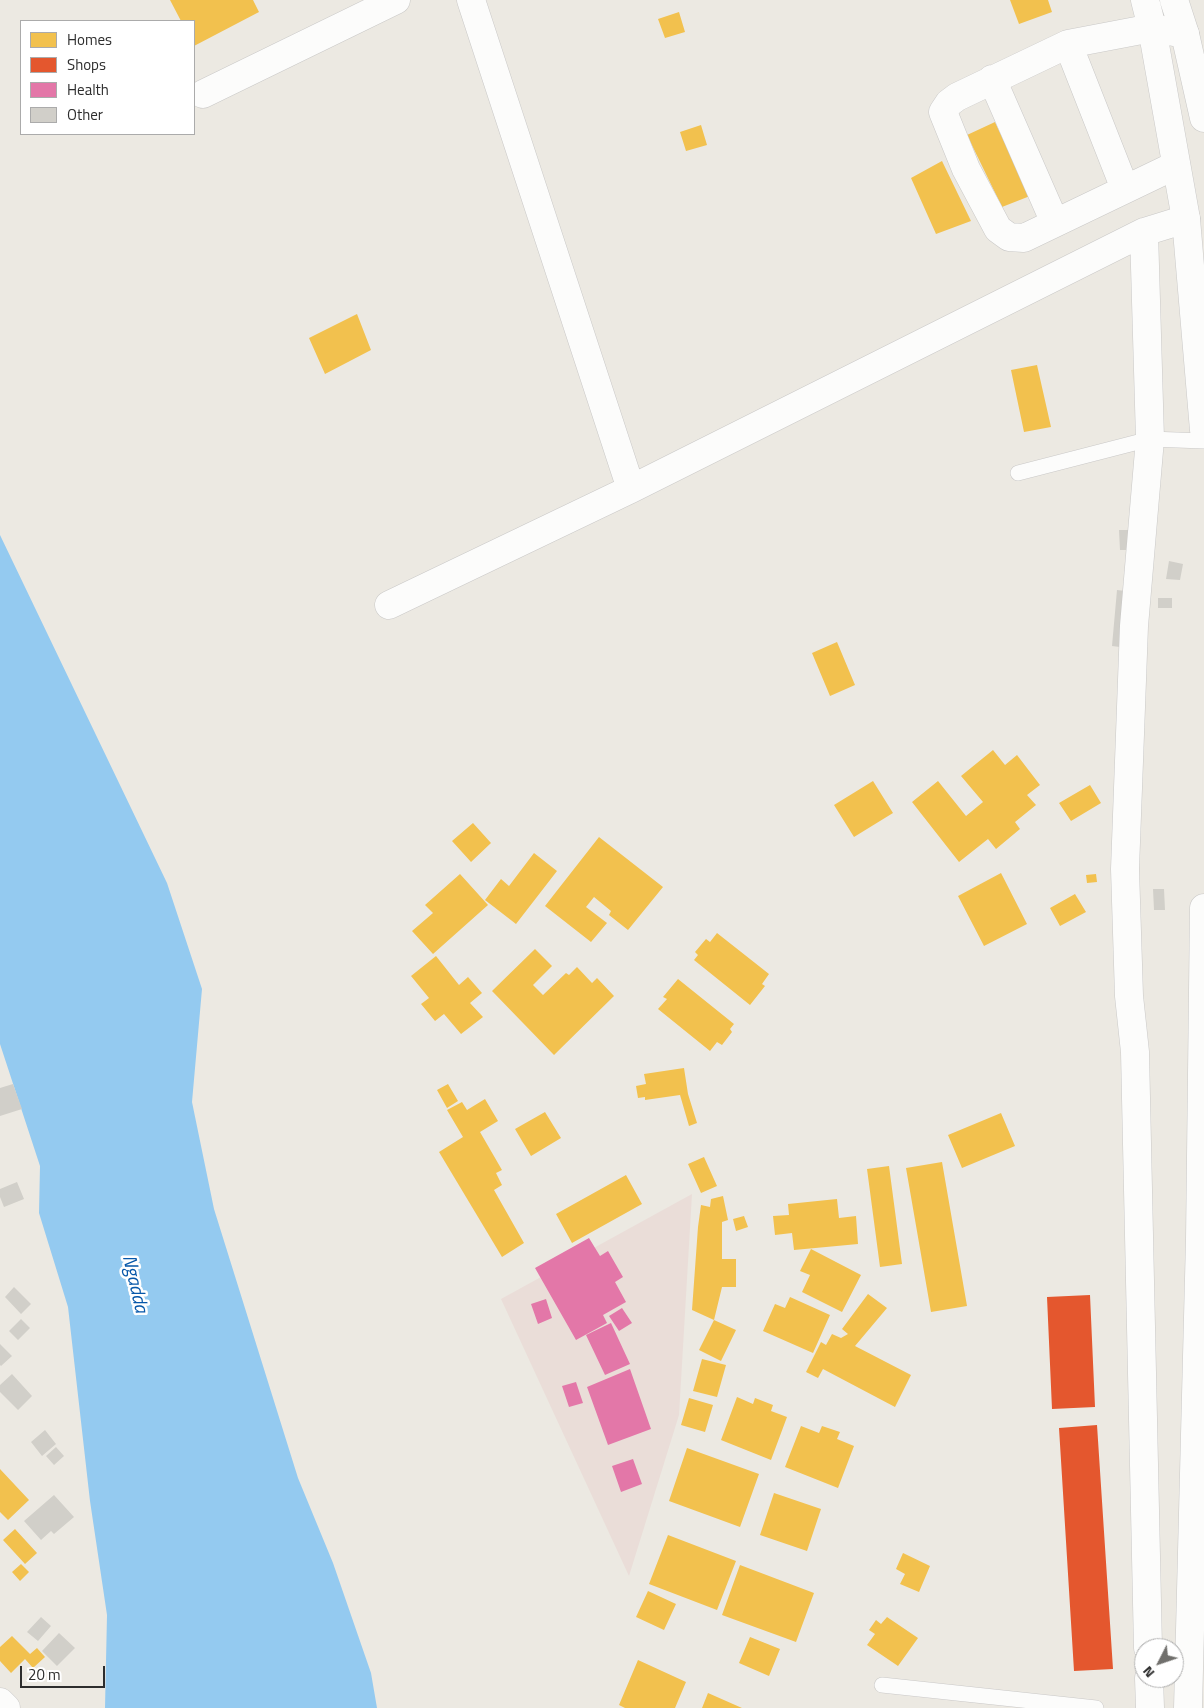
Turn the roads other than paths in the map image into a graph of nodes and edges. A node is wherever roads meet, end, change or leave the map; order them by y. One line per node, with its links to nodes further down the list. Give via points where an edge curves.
1 (396, 0): 9 (street)
2 (471, 0): 20 (street)
3 (1145, 0): 5 (street)
4 (1174, 0): 6 (street)
5 (1152, 28): 6 (street); 7 (street); 11 (street)
6 (1185, 34): 10 (street)
7 (1068, 44): 8 (street); 12 (street)
8 (992, 79): 14 (street); 14 (street, via 957,97 944,112 966,169 998,229 1009,237 1024,238)
9 (203, 94)
10 (1204, 118)
11 (1176, 164): 12 (street); 13 (street)
12 (1125, 189): 14 (street)
13 (1186, 218): 15 (street); 16 (street)
14 (1055, 223)
15 (1144, 232): 17 (street); 20 (street)
16 (1204, 430)
17 (1150, 439): 18 (lane); 19 (lane); 23 (street, via 1134,626 1125,869 1129,996 1135,1052)
18 (1204, 441)
19 (1018, 473)
20 (631, 489): 21 (street)
21 (389, 605)
22 (1204, 908): 30 (street, via 1200,1240)
23 (1148, 1638)
24 (882, 1685): 28 (lane)
25 (1149, 1688): 29 (street)
26 (0, 1702): 27 (street)
27 (6, 1708)
28 (1096, 1708)
29 (1150, 1708)
30 (1188, 1708)

